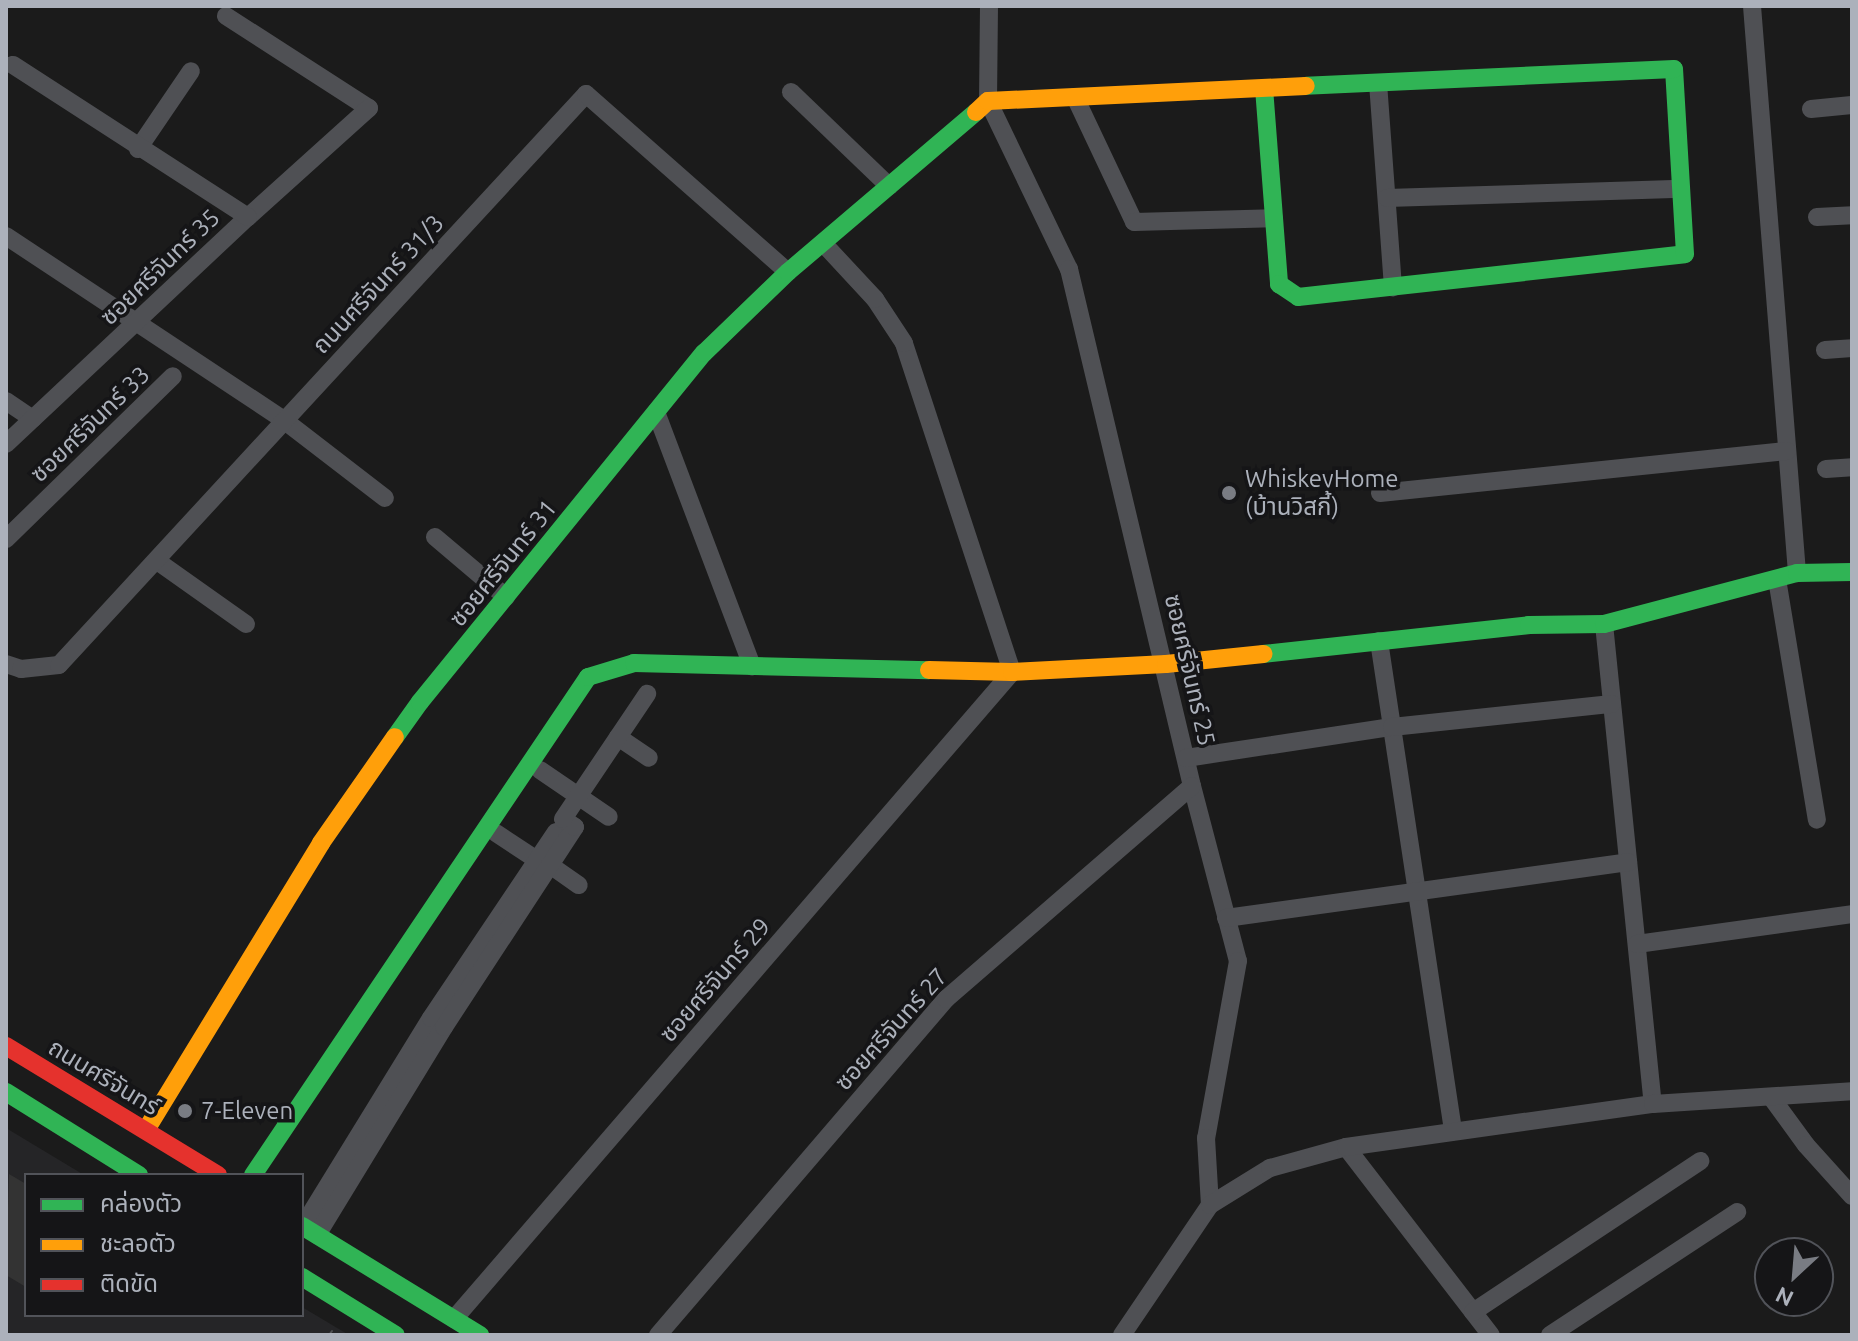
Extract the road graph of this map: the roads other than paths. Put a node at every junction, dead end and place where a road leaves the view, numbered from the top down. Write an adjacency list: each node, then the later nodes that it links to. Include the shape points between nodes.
1 (989, 6): 10 (street, ซอยศรีจันทร์ 25)
2 (1752, 6): 34 (street)
3 (226, 16): 18 (street, via 369,108)
4 (13, 65): 13 (street, ซอยศรีจันทร์ 35)
5 (191, 71): 13 (street)
6 (1378, 83): 7 (street); 15 (street, via 1674,69); 16 (street)
7 (1264, 88): 9 (street); 20 (street)
8 (791, 92): 14 (street)
9 (1075, 97): 10 (street); 20 (street, via 1134,222)
10 (988, 101): 14 (street, ซอยศรีจันทร์ 31); 50 (street, ซอยศรีจันทร์ 25, via 1069,269)
11 (1852, 105): 12 (street)
12 (1811, 109)
13 (138, 149): 18 (street, ซอยศรีจันทร์ 35)
14 (889, 186): 22 (street, ซอยศรีจันทร์ 31)
15 (1681, 189): 16 (street); 24 (street, via 1685,254)
16 (1387, 198): 24 (street)
17 (1852, 215): 19 (street)
18 (248, 217): 25 (street, ซอยศรีจันทร์ 35)
19 (1817, 217)
20 (1274, 218): 24 (street, via 1279,284 1298,297)
21 (6, 236): 25 (street)
22 (823, 243): 23 (street, ซอยศรีจันทร์ 31); 52 (street, via 875,299 904,343)
23 (788, 272): 30 (street, ซอยศรีจันทร์ 31, via 704,353); 32 (street, ถนนศรีจันทร์ 31/3, via 586,94)
24 (1393, 287)
25 (137, 323): 31 (street, ซอยศรีจันทร์ 35); 32 (street)
26 (1852, 348): 27 (street)
27 (1825, 350)
28 (173, 376): 40 (street, ซอยศรีจันทร์ 33)
29 (6, 401): 31 (street)
30 (656, 412): 45 (street, ซอยศรีจันทร์ 31); 51 (street)
31 (33, 419): 33 (street, ซอยศรีจันทร์ 35)
32 (285, 421): 38 (street); 41 (street, ถนนศรีจันทร์ 31/3)
33 (6, 444)
34 (1787, 451): 37 (street); 43 (street)
35 (1852, 467): 36 (street)
36 (1826, 469)
37 (1380, 493)
38 (385, 498)
39 (435, 537): 45 (street)
40 (6, 539)
41 (157, 561): 46 (street); 49 (street, ถนนศรีจันทร์ 31/3, via 59,665 21,669)
42 (1852, 572): 43 (street)
43 (1797, 573): 44 (street)
44 (1777, 579): 47 (street); 63 (street)
45 (506, 597): 78 (street, ซอยศรีจันทร์ 31, via 420,702 321,843)
46 (246, 624)
47 (1604, 624): 48 (street, via 1529,625); 54 (street)
48 (1379, 641): 50 (street); 55 (street)
49 (6, 664)
50 (1166, 664): 52 (street); 58 (street, ซอยศรีจันทร์ 25)
51 (752, 666): 52 (street); 84 (street, via 634,663 588,677)
52 (1012, 672): 91 (street, ซอยศรีจันทร์ 29)
53 (647, 694): 56 (street)
54 (1612, 704): 55 (street); 66 (street)
55 (1392, 727): 58 (street); 69 (street)
56 (618, 737): 57 (street); 61 (street)
57 (649, 758)
58 (1186, 758): 60 (street, ซอยศรีจันทร์ 25)
59 (540, 770): 61 (street)
60 (1192, 786): 71 (street, ซอยศรีจันทร์ 25); 94 (street, ซอยศรีจันทร์ 27, via 946,999)
61 (578, 796): 62 (street); 67 (street, via 563,819 575,827)
62 (609, 817)
63 (1817, 820)
64 (556, 832): 67 (street)
65 (496, 833): 67 (street)
66 (1628, 862): 69 (street); 72 (street)
67 (543, 863): 68 (street); 88 (street, via 431,1018)
68 (579, 885)
69 (1416, 889): 71 (street); 79 (street)
70 (1852, 914): 72 (street)
71 (1226, 918): 86 (street, ซอยศรีจันทร์ 25, via 1238,961 1206,1138)
72 (1637, 944): 77 (street)
73 (6, 1046): 78 (street, ถนนศรีจันทร์)
74 (1852, 1091): 76 (street)
75 (6, 1092): 82 (street)
76 (1771, 1097): 77 (street); 85 (street)
77 (1653, 1104): 79 (street)
78 (146, 1130): 83 (street, ถนนศรีจันทร์)
79 (1453, 1131): 80 (street)
80 (1346, 1147): 86 (street, via 1270,1168); 90 (street)
81 (1700, 1161): 90 (street)
82 (136, 1173)
83 (215, 1173)
84 (254, 1173)
85 (1852, 1196)
86 (1210, 1205): 95 (street)
87 (1737, 1212): 97 (street)
88 (307, 1229): 91 (street)
89 (304, 1278): 92 (street)
90 (1473, 1312): 96 (street)
91 (454, 1319): 93 (street)
92 (396, 1335)
93 (480, 1335)
94 (658, 1335)
95 (1122, 1335)
96 (1491, 1335)
97 (1550, 1335)

